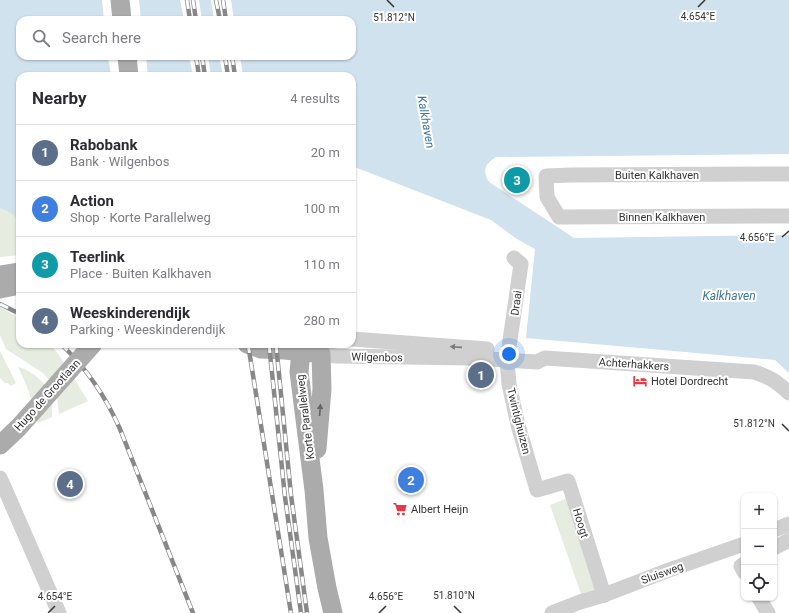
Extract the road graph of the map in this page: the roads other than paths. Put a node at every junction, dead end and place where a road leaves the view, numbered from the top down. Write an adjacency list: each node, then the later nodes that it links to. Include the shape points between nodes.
1 (120, 0): 2 (main road)
2 (122, 16)
3 (127, 60): 4 (main road)
4 (129, 72)
5 (789, 174): 6 (street, Buiten Kalkhaven, via 546,176)
6 (547, 197): 7 (street, Binnen Kalkhaven, via 560,217)
7 (789, 216)
8 (514, 258): 17 (street, Draai, via 521,264)
9 (16, 273): 10 (main road)
10 (0, 275)
11 (16, 286): 12 (main road)
12 (0, 289)
13 (356, 339): 17 (street, Wilgenbos, one-way to 13)
14 (89, 348): 19 (main road, Hugo de Grootlaan, bridge)
15 (258, 348): 16 (main road, Wilgenbos)
16 (311, 348): 17 (street, Wilgenbos, via 336,356); 31 (main road, Korte Parallelweg, via 322,389 314,490 318,538)
17 (508, 356): 18 (street, Achterhakkers, via 536,354 545,358 754,372 775,380); 21 (street, Twintighuizen, via 509,384)
18 (789, 393)
19 (0, 445)
20 (0, 478): 30 (street)
21 (537, 490): 27 (street, Hoogt, via 568,481)
22 (789, 524): 23 (street)
23 (776, 529)
24 (789, 540): 26 (street)
25 (741, 545): 27 (street, Sluisweg, via 668,565)
26 (777, 546)
27 (604, 595): 29 (street, Sluisweg)
28 (761, 601): 34 (street)
29 (570, 607): 32 (street, Sluisweg); 33 (street)
30 (59, 613)
31 (333, 613)
32 (552, 613)
33 (590, 613)
34 (768, 613)

